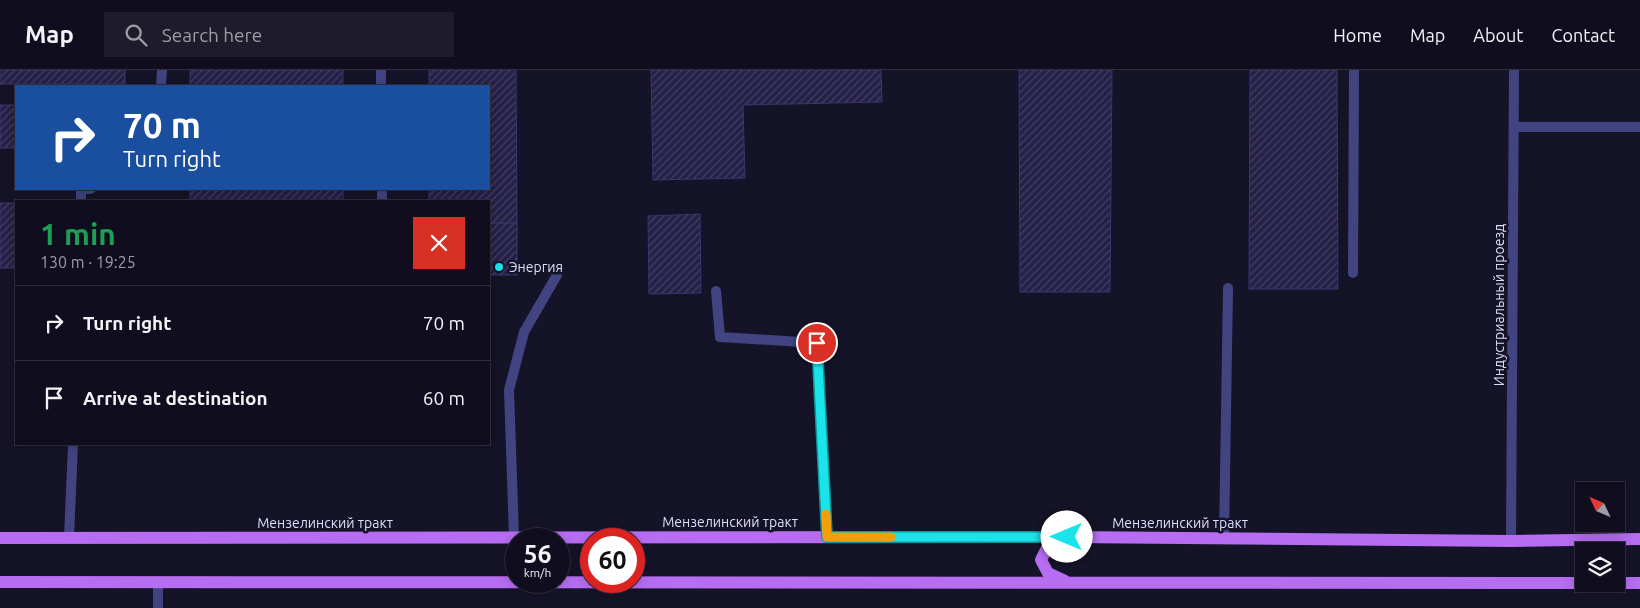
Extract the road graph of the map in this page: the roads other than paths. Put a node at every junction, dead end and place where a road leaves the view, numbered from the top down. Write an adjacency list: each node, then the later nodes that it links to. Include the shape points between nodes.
1 (162, 70): 5 (street)
2 (381, 70): 6 (street)
3 (1354, 70): 9 (street)
4 (1514, 70): 7 (street, Индустриальный проезд)
5 (160, 85)
6 (381, 85)
7 (1514, 127): 8 (street); 22 (street, Индустриальный проезд)
8 (1640, 127)
9 (1353, 273)
10 (557, 275): 14 (street, via 524,332 509,390)
11 (1228, 288): 21 (street)
12 (716, 291): 15 (street, via 720,337 817,343)
13 (73, 445): 18 (street)
14 (514, 528)
15 (827, 537): 16 (main road, Мензелинский тракт); 20 (main road, Мензелинский тракт)
16 (1067, 537): 21 (main road, Мензелинский тракт); 26 (main road, via 1047,548 1041,560 1048,573)
17 (0, 538): 18 (main road, Мензелинский тракт)
18 (69, 538): 19 (main road, Мензелинский тракт)
19 (505, 538)
20 (570, 538)
21 (1224, 538): 22 (main road, Мензелинский тракт)
22 (1511, 540): 23 (main road, Мензелинский тракт)
23 (1640, 540)
24 (0, 582): 25 (main road)
25 (158, 582): 26 (main road); 30 (street)
26 (1070, 583): 27 (main road)
27 (1575, 583)
28 (1625, 583): 29 (main road)
29 (1640, 583)
30 (158, 608)

